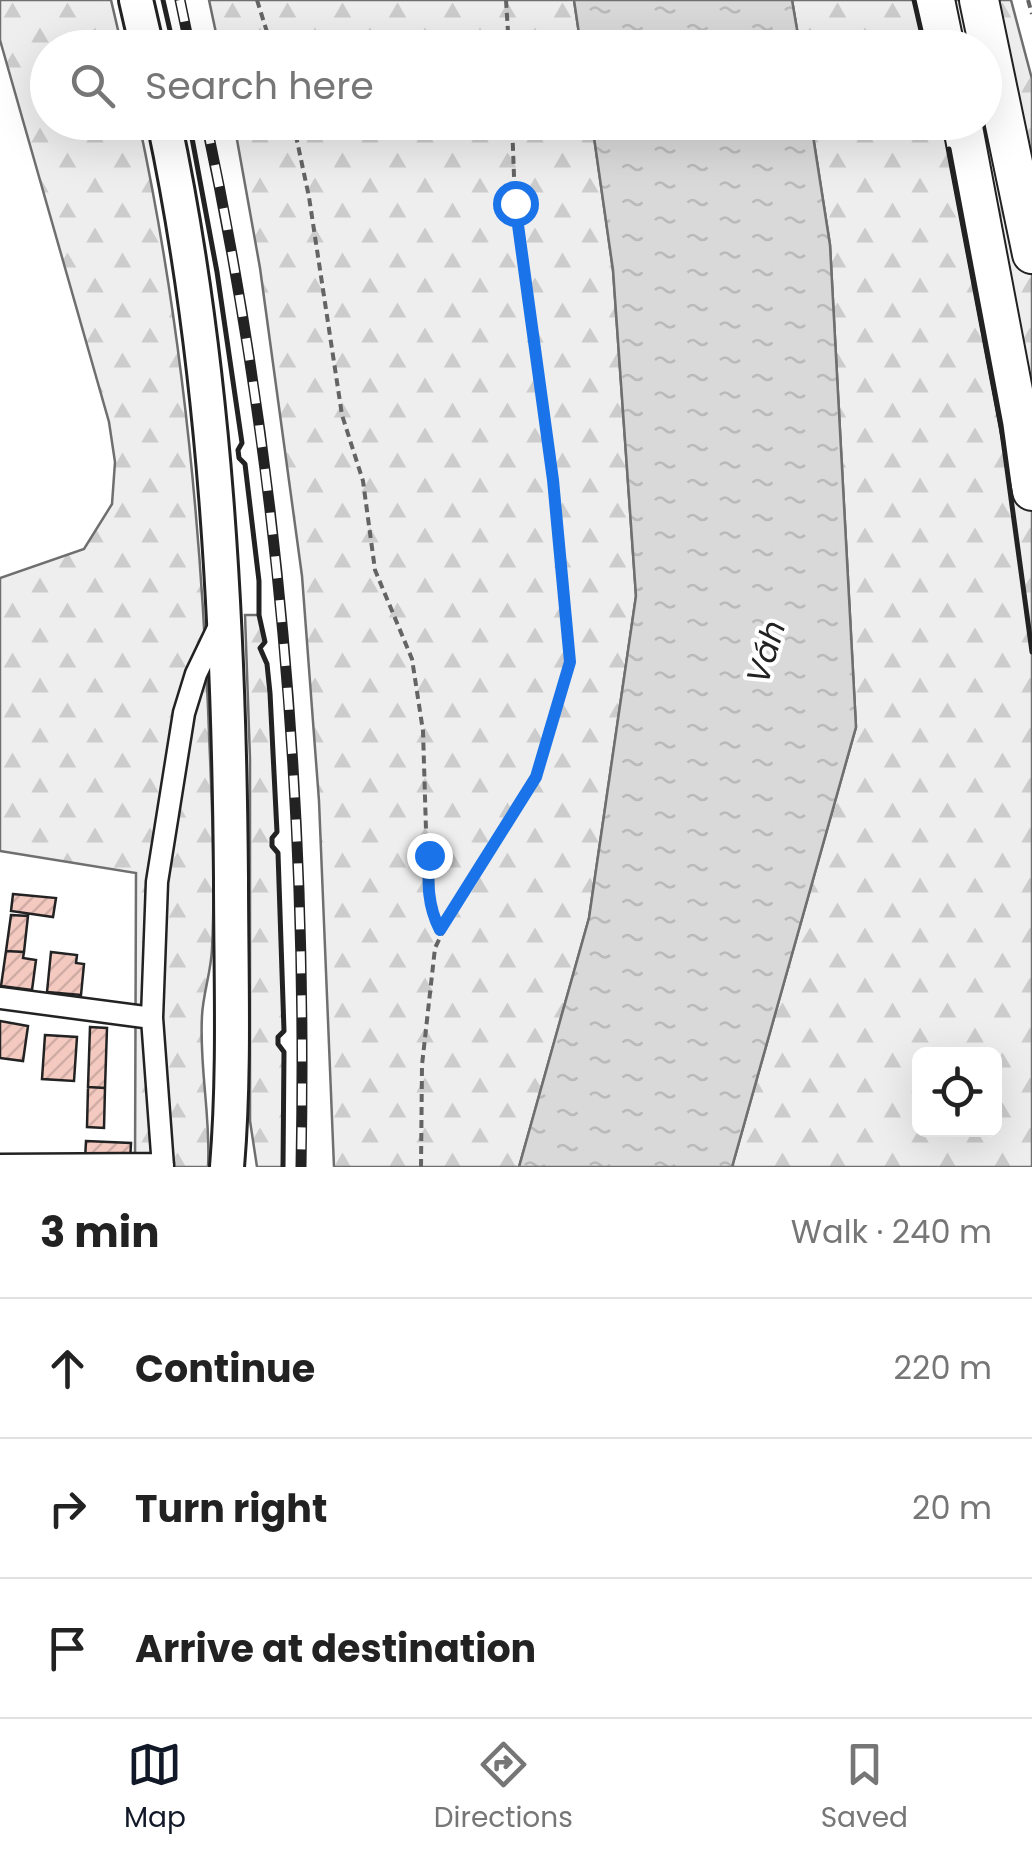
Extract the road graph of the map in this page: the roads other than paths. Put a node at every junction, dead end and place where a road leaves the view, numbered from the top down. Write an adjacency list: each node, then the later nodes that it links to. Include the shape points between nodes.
1 (136, 0): 4 (main road)
2 (935, 0): 5 (highway)
3 (979, 0): 6 (highway)
4 (143, 30)
5 (941, 30)
6 (985, 30)
7 (1002, 110): 10 (highway)
8 (168, 140): 12 (main road, via 194,302)
9 (965, 140): 11 (highway)
10 (1032, 254)
11 (1032, 491)
12 (222, 620): 14 (street, via 196,674 174,763 157,882); 17 (main road, via 232,1020)
13 (0, 998): 14 (street)
14 (152, 1018): 16 (street)
15 (0, 1164): 16 (street)
16 (163, 1166)
17 (227, 1167)

